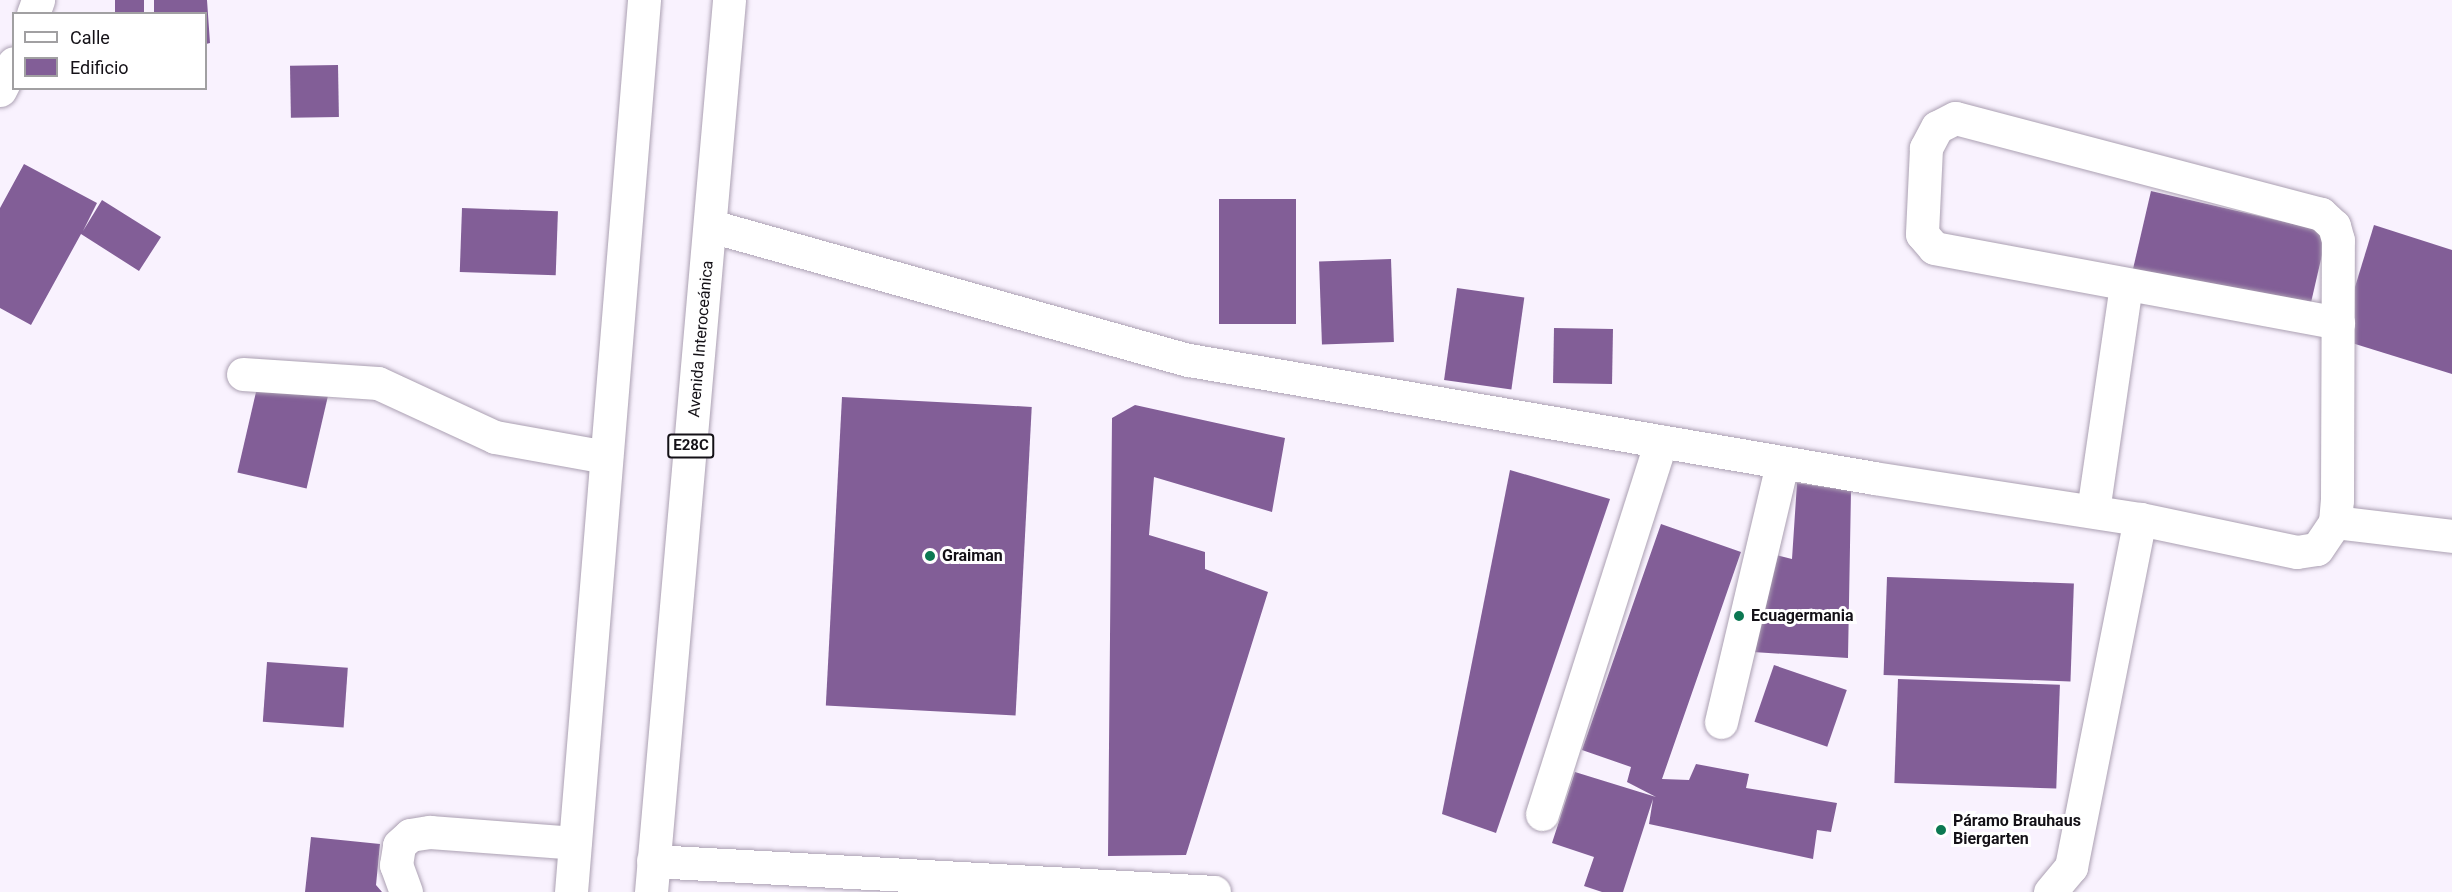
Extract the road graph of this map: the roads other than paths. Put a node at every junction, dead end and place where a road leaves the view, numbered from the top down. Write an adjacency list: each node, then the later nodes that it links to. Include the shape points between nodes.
1 (644, 0): 10 (main road)
2 (729, 0): 5 (main road, Avenida Interoceánica / E28C)
3 (12, 67): 4 (main road)
4 (0, 90)
5 (711, 226): 9 (main road, via 1189,360); 19 (main road, Avenida Interoceánica / E28C)
6 (2126, 285): 7 (main road); 7 (main road, via 1934,248 1922,234 1926,148 1937,127 1955,118 1997,127 2321,214 2334,226 2338,240); 12 (main road)
7 (2337, 323): 14 (main road)
8 (243, 374): 10 (main road, via 378,383 495,437)
9 (1661, 442): 11 (main road); 17 (main road)
10 (606, 457): 18 (main road)
11 (1782, 463): 12 (main road); 16 (main road)
12 (2093, 512): 13 (main road)
13 (2140, 519): 14 (main road, via 2297,552 2317,549 2327,540); 25 (main road, via 2071,867)
14 (2335, 522): 15 (main road)
15 (2452, 536)
16 (1721, 722)
17 (1542, 814)
18 (575, 843): 22 (main road, via 430,832 410,836 399,845 396,865); 23 (main road)
19 (652, 877): 20 (main road)
20 (940, 885): 21 (main road)
21 (1109, 889): 24 (main road)
22 (406, 892)
23 (571, 892)
24 (1214, 892)
25 (2050, 892)

